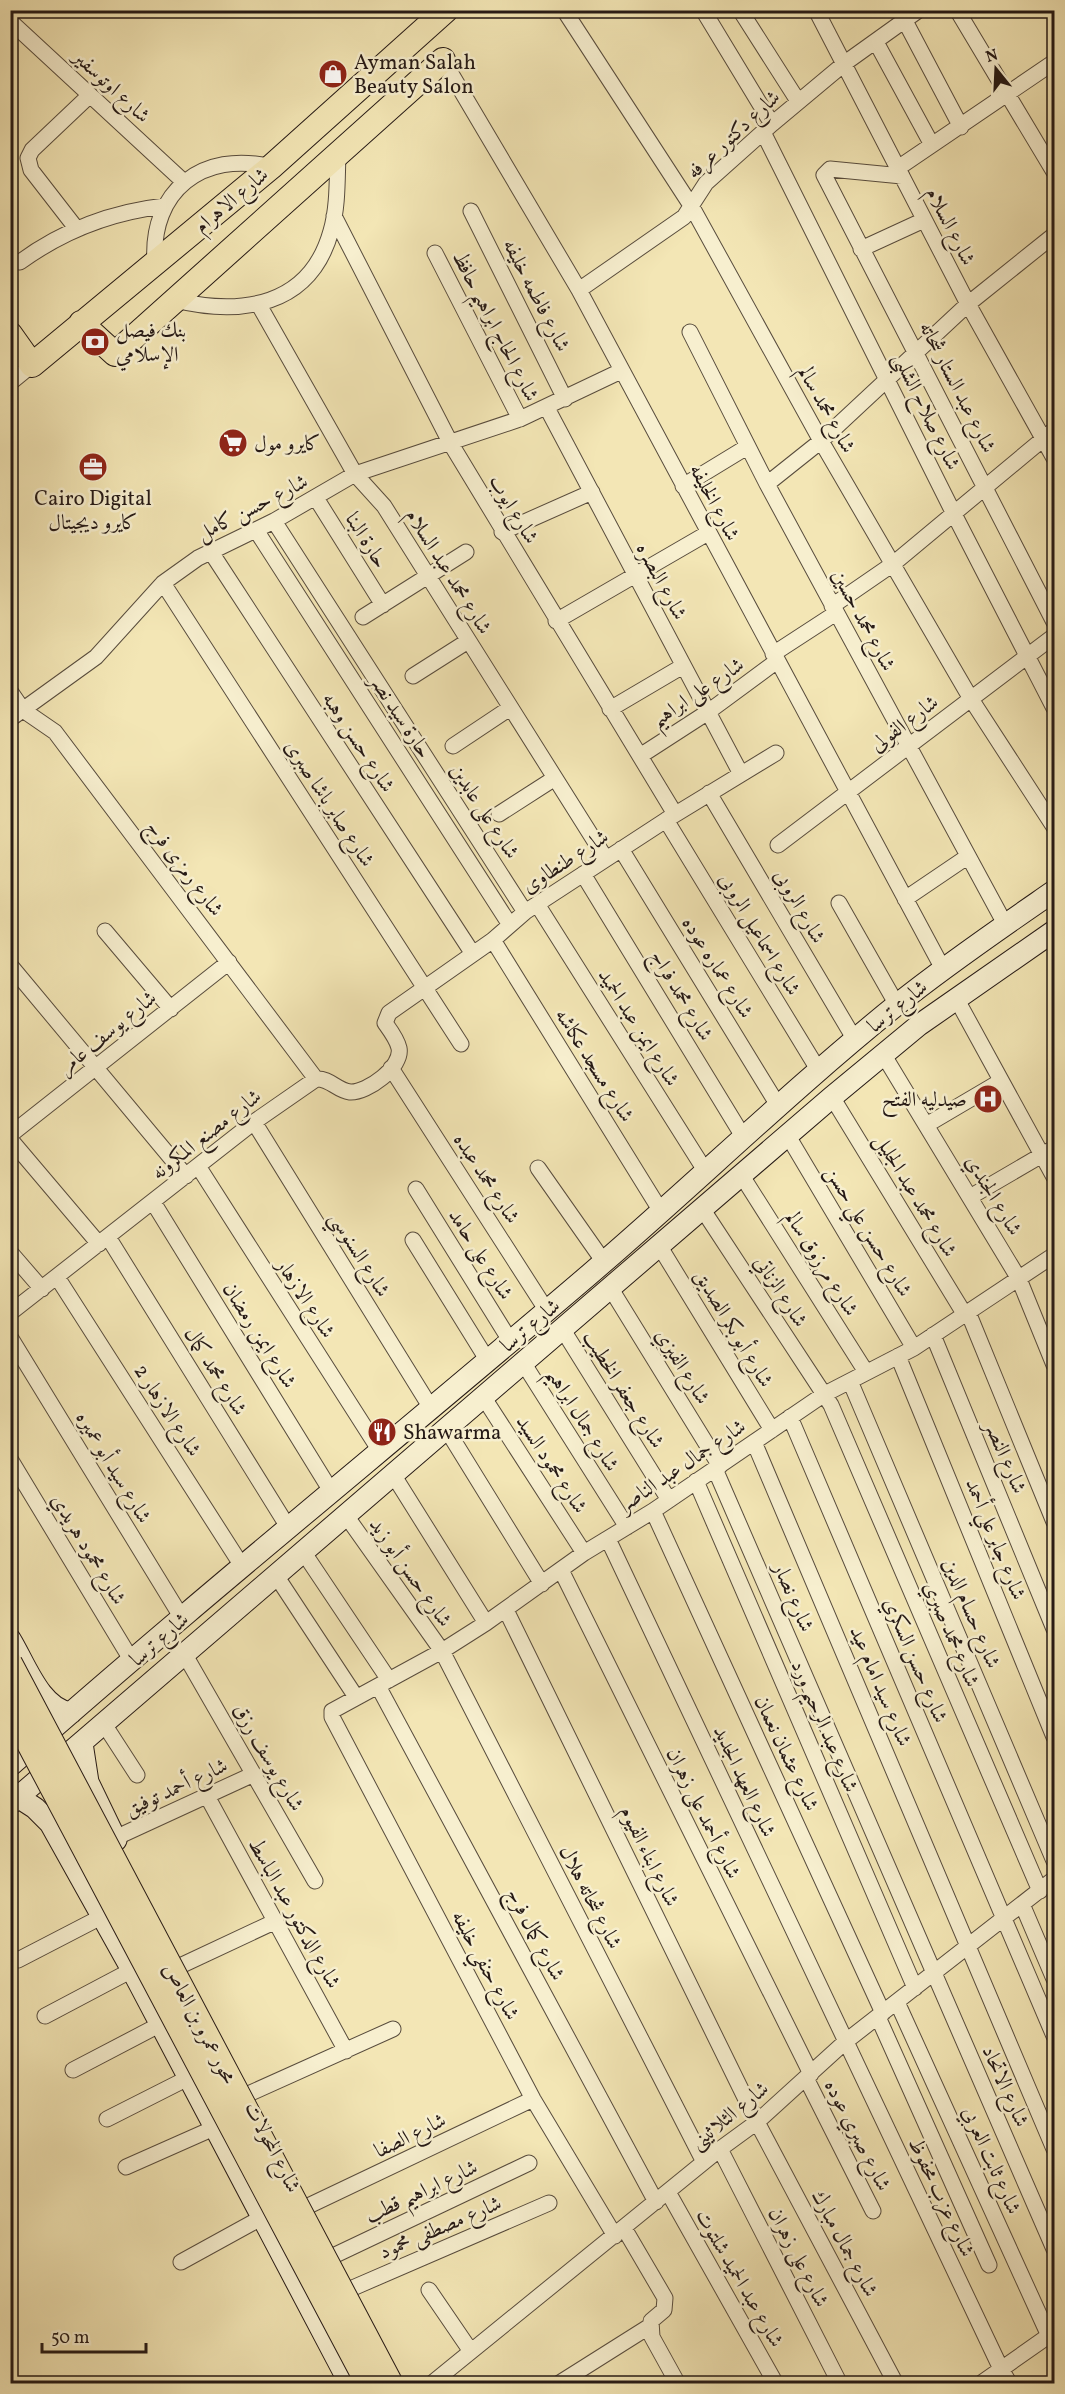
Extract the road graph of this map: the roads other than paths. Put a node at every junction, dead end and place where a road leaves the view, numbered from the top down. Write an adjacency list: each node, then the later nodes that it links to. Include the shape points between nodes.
1 (446, 10): 21 (main road, شارع الاهرام)
2 (564, 10): 26 (street, شارع محمد سالم)
3 (703, 10): 18 (street, شارع صلاح الشلبى)
4 (740, 10): 16 (street)
5 (816, 10): 13 (street, شارع السلام)
6 (919, 10): 9 (street, شارع دكتور عرفه)
7 (957, 10): 15 (street)
8 (10, 21): 14 (street, شارع اوتوسفير)
9 (904, 21): 10 (street, شارع دكتور عرفه); 17 (street)
10 (876, 42): 13 (street, شارع دكتور عرفه); 19 (street)
11 (443, 60): 20 (main road, شارع الاهرام); 36 (street, شارع الخليفه)
12 (1054, 62): 15 (street)
13 (844, 63): 16 (street, شارع دكتور عرفه); 22 (street, شارع السلام)
14 (90, 95): 24 (street, شارع اوتوسفير); 30 (street, via 28,158 31,170)
15 (1010, 95): 17 (street); 23 (street)
16 (798, 101): 18 (street, شارع دكتور عرفه)
17 (961, 127): 19 (street)
18 (768, 128): 26 (street, شارع دكتور عرفه, via 706,183); 46 (street, شارع صلاح الشلبى)
19 (932, 146): 22 (street)
20 (339, 154): 28 (street); 37 (main road, شارع الاهرام)
21 (271, 167): 24 (street, via 234,162 208,168); 35 (main road, شارع الاهرام)
22 (900, 172): 29 (street, شارع السلام); 32 (street, شارع عبد الستار شحاته, via 826,171 825,179)
23 (1054, 172)
24 (184, 183): 25 (street)
25 (165, 206): 30 (street, via 111,215); 35 (street, via 155,233)
26 (692, 207): 36 (street, شارع دكتور عرفه, via 684,217); 52 (street, شارع محمد سالم)
27 (471, 211): 48 (street, شارع فاطمه خليفه)
28 (334, 216): 39 (street, via 328,241 308,275 277,298); 53 (street, شارع ايوب)
29 (924, 220): 32 (street); 38 (street, شارع السلام)
30 (76, 228): 34 (street)
31 (1054, 238): 38 (street)
32 (861, 249): 43 (street, شارع عبد الستار شحاته)
33 (435, 253): 50 (street, شارع الحاج ابراهيم حافظ)
34 (20, 262)
35 (155, 262): 40 (main road, شارع الاهرام)
36 (579, 290): 45 (street, شارع الخليفه)
37 (175, 300): 39 (street, via 222,308); 40 (main road, شارع الاهرام, via 115,354)
38 (968, 304): 43 (street); 51 (street, شارع السلام)
39 (259, 305): 56 (street, شارع محمد عبد السلام)
40 (81, 323): 44 (main road, شارع الاهرام)
41 (690, 332): 54 (street, شارع محمد حسين)
42 (10, 334): 44 (main road)
43 (916, 351): 46 (street); 59 (street, شارع عبد الستار شحاته)
44 (32, 364): 47 (street, شارع الاهرام)
45 (621, 371): 48 (street, شارع حسن كامل); 58 (street, شارع الخليفه)
46 (888, 378): 52 (street); 62 (street, شارع صلاح الشلبى)
47 (10, 383)
48 (565, 399): 49 (street, شارع حسن كامل)
49 (547, 408): 50 (street, شارع حسن كامل); 60 (street, شارع البصره)
50 (520, 419): 53 (street, شارع حسن كامل)
51 (1049, 435): 55 (street, شارع السلام); 59 (street, شارع على ابراهيم)
52 (821, 441): 57 (street); 69 (street, شارع محمد سالم)
53 (451, 444): 56 (street, شارع حسن كامل); 65 (street, شارع ايوب)
54 (747, 447): 57 (street, شارع محمد حسين); 58 (street)
55 (1054, 458)
56 (356, 474): 61 (street, شارع حسن كامل); 71 (street, شارع محمد عبد السلام, via 384,506)
57 (767, 484): 74 (street, شارع محمد حسين)
58 (682, 486): 66 (street, شارع الخليفه)
59 (986, 489): 62 (street, شارع على ابراهيم); 77 (street, شارع عبد الستار شحاته)
60 (592, 492): 65 (street); 70 (street, شارع البصره)
61 (316, 498): 63 (street, شارع حسن كامل); 73 (street, حارة البنا)
62 (954, 514): 69 (street, شارع على ابراهيم); 80 (street, شارع صلاح الشلبى)
63 (274, 521): 64 (street, شارع حسن كامل); 110 (street, شارع على عابدين)
64 (256, 530): 67 (street, شارع حسن كامل); 113 (street, حارة سيد نصر)
65 (502, 532): 76 (street, شارع ايوب)
66 (708, 533): 70 (street); 81 (street, شارع الخليفه)
67 (211, 552): 72 (street, شارع حسن كامل); 117 (street, شارع حسن وهبه)
68 (466, 552): 71 (street)
69 (893, 564): 74 (street, شارع على ابراهيم); 85 (street, شارع محمد سالم)
70 (636, 575): 76 (street); 82 (street, شارع البصره)
71 (428, 576): 73 (street); 79 (street, شارع محمد عبد السلام)
72 (163, 583): 90 (street, شارع حسن كامل, via 96,657); 123 (street, شارع صابر باشا صبرى)
73 (383, 605): 75 (street)
74 (834, 610): 81 (street, شارع على ابراهيم); 92 (street, شارع محمد حسين)
75 (363, 617)
76 (556, 621): 88 (street, شارع ايوب)
77 (1054, 622)
78 (1054, 636): 80 (street, شارع الفولى)
79 (468, 641): 83 (street); 86 (street, شارع محمد عبد السلام)
80 (1028, 656): 85 (street, شارع الفولى); 87 (street, شارع صلاح الشلبى)
81 (775, 658): 89 (street, شارع على ابراهيم); 97 (street, شارع الخليفه)
82 (683, 666): 88 (street); 89 (street, شارع البصره)
83 (413, 676)
84 (10, 692): 90 (street, شارع رمزى فرج)
85 (971, 699): 92 (street, شارع الفولى); 101 (street, شارع محمد سالم)
86 (510, 708): 91 (street); 96 (street, شارع محمد عبد السلام)
87 (1054, 708)
88 (610, 709): 94 (street, شارع ايوب)
89 (708, 712): 94 (street, شارع على ابراهيم); 95 (street, شارع البصره)
90 (16, 714): 119 (street, شارع رمزى فرج, via 55,732)
91 (453, 746)
92 (908, 747): 97 (street, شارع الفولى); 104 (street, شارع محمد حسين)
93 (776, 753): 95 (street, شارع طنطاوى)
94 (640, 756): 100 (street, شارع ايوب)
95 (741, 774): 98 (street, شارع طنطاوى)
96 (555, 778): 99 (street); 105 (street, شارع محمد عبد السلام)
97 (847, 792): 102 (street, شارع الفولى); 108 (street, شارع الخليفه)
98 (709, 793): 100 (street, شارع طنطاوى); 127 (street, شارع الروبى)
99 (499, 814)
100 (671, 817): 103 (street, شارع طنطاوى); 132 (street, شارع اسماعيل الروبى)
101 (1054, 827)
102 (778, 845)
103 (621, 849): 105 (street, شارع طنطاوى); 136 (street, شارع عماره عوده)
104 (967, 857): 108 (street); 112 (street, شارع محمد حسين)
105 (606, 859): 106 (street, شارع طنطاوى)
106 (583, 874): 110 (street, شارع طنطاوى); 141 (street, شارع محمد فراج)
107 (1054, 891): 111 (main road); 112 (main road, شارع ترسا)
108 (905, 900): 121 (street, شارع الخليفه)
109 (839, 903): 125 (street)
110 (531, 908): 113 (street, شارع طنطاوى); 145 (street, شارع ايمن عبد الحميد)
111 (1054, 909)
112 (1005, 924): 118 (main road, شارع ترسا)
113 (510, 925): 116 (street, شارع طنطاوى)
114 (105, 931): 126 (street)
115 (1054, 931): 122 (main road, شارع ترسا)
116 (493, 940): 117 (street, شارع طنطاوى); 152 (street, شارع مسجد عكاشه)
117 (472, 954): 123 (street, شارع طنطاوى)
118 (963, 954): 121 (main road, شارع ترسا); 122 (main road, via 982,954 988,962)
119 (229, 962): 126 (street, شارع يوسف عامر); 133 (street, شارع رمزى فرج)
120 (10, 965): 131 (street, شارع الازهار)
121 (943, 969): 125 (main road, شارع ترسا)
122 (987, 976): 124 (main road, شارع ترسا)
123 (424, 988): 128 (street, شارع صابر باشا صبرى); 130 (street, شارع طنطاوى, via 386,1017 385,1023 399,1049)
124 (956, 998): 129 (main road, شارع ترسا); 134 (street)
125 (897, 1005): 127 (main road, شارع ترسا)
126 (171, 1009): 131 (street, شارع يوسف عامر)
127 (855, 1040): 132 (main road, شارع ترسا)
128 (461, 1044)
129 (883, 1054): 135 (main road, شارع ترسا); 138 (street, شارع الجندي)
130 (391, 1068): 133 (street, via 357,1091 341,1090 323,1078); 163 (street, شارع محمد عبده)
131 (97, 1069): 140 (street, شارع يوسف عامر); 144 (street, شارع الازهار)
132 (819, 1071): 136 (main road, شارع ترسا)
133 (316, 1079): 137 (street, شارع مصنع المكرونه)
134 (1001, 1081): 138 (street); 142 (street)
135 (832, 1097): 139 (main road, شارع ترسا); 165 (street, شارع محمد عبد الجليل)
136 (779, 1107): 141 (main road, شارع ترسا)
137 (254, 1122): 144 (street, شارع مصنع المكرونه); 179 (street, شارع السنوسي)
138 (928, 1124): 149 (street, شارع الجندي)
139 (788, 1136): 146 (main road, شارع ترسا); 170 (street, شارع حسن علي حسن)
140 (10, 1137): 154 (street, شارع محمد كمال)
141 (744, 1138): 145 (main road, شارع ترسا)
142 (1049, 1152): 147 (street); 149 (street)
143 (537, 1168): 158 (street)
144 (192, 1171): 150 (street, شارع مصنع المكرونه); 184 (street, شارع الازهار)
145 (706, 1172): 152 (main road, شارع ترسا)
146 (742, 1176): 151 (main road, شارع ترسا); 175 (street, شارع مرزوق سالم)
147 (1054, 1177)
148 (416, 1189): 169 (street, شارع على حامد)
149 (970, 1197): 160 (street, شارع الجندي)
150 (153, 1202): 154 (street, شارع مصنع المكرونه); 189 (street, شارع ايمن رمضان)
151 (703, 1210): 155 (main road, شارع ترسا); 177 (street, شارع الزناتي)
152 (662, 1213): 158 (main road, شارع ترسا)
153 (413, 1240): 172 (street)
154 (104, 1241): 159 (street, شارع مصنع المكرونه); 194 (street, شارع محمد كمال)
155 (660, 1247): 162 (main road, شارع ترسا); 182 (street, شارع أبو بكر الصديق)
156 (10, 1252): 161 (street)
157 (1054, 1255): 160 (street, شارع جمال عبد الناصر)
158 (604, 1262): 163 (main road, شارع ترسا)
159 (57, 1277): 161 (street, شارع مصنع المكرونه); 199 (street, شارع الازهار 2)
160 (1019, 1279): 165 (street, شارع جمال عبد الناصر); 174 (street, شارع الجندي)
161 (42, 1289): 164 (street, شارع مصنع المكرونه)
162 (611, 1289): 166 (main road, شارع ترسا); 186 (street, شارع الفيزي)
163 (547, 1311): 169 (main road, شارع ترسا)
164 (10, 1313)
165 (966, 1314): 167 (street, شارع جمال عبد الناصر); 193 (street, شارع محمد عبد الجليل)
166 (563, 1330): 173 (main road, شارع ترسا); 190 (street, شارع جعفر الخطيب)
167 (933, 1335): 170 (street, شارع جمال عبد الناصر); 206 (street, شارع النصر)
168 (10, 1337): 204 (street, شارع سيد أبو عميره)
169 (511, 1342): 172 (main road, شارع ترسا)
170 (914, 1347): 171 (street, شارع جمال عبد الناصر)
171 (898, 1356): 175 (street, شارع جمال عبد الناصر); 220 (street, شارع جابر علي أحمد)
172 (488, 1361): 179 (main road, شارع ترسا)
173 (524, 1364): 178 (main road, شارع ترسا); 195 (street, شارع جمال ابراهيم)
174 (1054, 1365)
175 (866, 1372): 176 (street, شارع جمال عبد الناصر)
176 (850, 1381): 177 (street, شارع جمال عبد الناصر); 230 (street, شارع حسام الدين)
177 (823, 1395): 180 (street, شارع جمال عبد الناصر); 233 (street, شارع محمد صبري, via 831,1405)
178 (484, 1398): 181 (main road, شارع ترسا); 198 (street, شارع محمود السيد)
179 (431, 1408): 184 (main road, شارع ترسا)
180 (790, 1417): 182 (street, شارع جمال عبد الناصر); 236 (street, شارع حسن السكري)
181 (447, 1430): 187 (main road, شارع ترسا); 202 (street)
182 (772, 1430): 183 (street, شارع جمال عبد الناصر)
183 (754, 1442): 186 (street, شارع جمال عبد الناصر); 238 (street, شارع سيد امام عيد)
184 (380, 1451): 189 (main road, شارع ترسا)
185 (10, 1459): 210 (street, شارع محمود هريدي)
186 (717, 1467): 188 (street, شارع جمال عبد الناصر); 242 (street, شارع نصار)
187 (394, 1476): 192 (main road, شارع ترسا); 205 (street)
188 (696, 1481): 190 (street, شارع جمال عبد الناصر); 244 (street, شارع عبد الرحيم ورد)
189 (331, 1491): 194 (main road, شارع ترسا)
190 (669, 1500): 191 (street, شارع جمال عبد الناصر)
191 (653, 1511): 195 (street, شارع جمال عبد الناصر); 246 (street, شارع عثمان نعمان)
192 (346, 1517): 197 (main road, شارع ترسا); 208 (street, شارع حسن أبو زيد)
193 (1054, 1522)
194 (288, 1527): 199 (main road, شارع ترسا)
195 (627, 1527): 196 (street, شارع جمال عبد الناصر)
196 (608, 1539): 198 (street, شارع جمال عبد الناصر); 251 (street, شارع العهد الجديد)
197 (304, 1553): 201 (main road, شارع ترسا); 212 (street, شارع كمال فرج)
198 (584, 1553): 200 (street, شارع جمال عبد الناصر)
199 (242, 1566): 204 (main road, شارع ترسا)
200 (561, 1570): 202 (street, شارع جمال عبد الناصر); 254 (street, شارع أحمد على زهران)
201 (277, 1577): 209 (main road, شارع ترسا); 214 (street)
202 (542, 1584): 203 (street, شارع جمال عبد الناصر)
203 (506, 1610): 205 (street, شارع جمال عبد الناصر); 259 (street, شارع ابناء الفيوم)
204 (182, 1618): 210 (main road, شارع ترسا)
205 (486, 1623): 208 (street, شارع جمال عبد الناصر)
206 (1054, 1629)
207 (10, 1639): 213 (main road)
208 (442, 1652): 212 (street, شارع جمال عبد الناصر); 263 (street, شارع شحاته هلال)
209 (185, 1655): 218 (main road, شارع ترسا); 223 (street, شارع يوسف رزق)
210 (132, 1662): 217 (main road, شارع ترسا)
211 (10, 1663): 284 (main road, محور عمرو بن العاص, bridge)
212 (384, 1683): 214 (street, شارع جمال عبد الناصر); 266 (street, شارع كمال فرج)
213 (43, 1694): 217 (main road, via 54,1707); 219 (main road, via 30,1716)
214 (356, 1697): 216 (street, شارع جمال عبد الناصر)
215 (10, 1708): 283 (main road, محور عمرو بن العاص, bridge)
216 (333, 1710): 257 (street, شارع حنفي خليفه, via 332,1717)
217 (71, 1713): 222 (main road, شارع ترسا)
218 (104, 1724): 221 (main road, شارع ترسا); 224 (street)
219 (10, 1725)
220 (1054, 1737)
221 (82, 1743): 225 (main road, شارع المحولات, via 85,1769); 227 (main road, شارع ترسا)
222 (10, 1766)
223 (254, 1774): 226 (street, شارع أحمد توفيق); 232 (street, شارع يوسف رزق)
224 (137, 1775)
225 (94, 1794): 228 (main road, via 80,1791 62,1799 53,1810); 229 (main road, شارع المحولات)
226 (207, 1796): 229 (street, شارع أحمد توفيق); 237 (street, شارع الدكتور عبد الباسط)
227 (14, 1800): 228 (main road, شارع المحولات, via 35,1808)
228 (50, 1823): 235 (main road, شارع المحولات)
229 (115, 1838): 240 (main road, شارع المحولات)
230 (1054, 1861)
231 (1054, 1879): 233 (street, شارع الثلاثينى)
232 (315, 1881)
233 (1040, 1891): 234 (street, شارع الثلاثينى)
234 (1022, 1904): 236 (street, شارع الثلاثينى); 243 (street)
235 (103, 1916): 239 (street); 241 (main road, شارع المحولات)
236 (1004, 1919): 238 (street, شارع الثلاثينى); 250 (street, شارع حسن السكري)
237 (276, 1922): 240 (street); 252 (street, شارع الدكتور عبد الباسط)
238 (968, 1946): 242 (street, شارع الثلاثينى); 262 (street, شارع سيد امام عيد)
239 (18, 1960)
240 (180, 1966): 256 (main road, شارع المحولات)
241 (132, 1970): 247 (street); 248 (main road, شارع المحولات)
242 (934, 1973): 244 (street, شارع الثلاثينى); 272 (street, شارع الاتحاد)
243 (1054, 1979)
244 (915, 1988): 245 (street, شارع الثلاثينى)
245 (897, 2001): 246 (street, شارع الثلاثينى); 279 (street, شارع ثابت العربي)
246 (880, 2015): 251 (street, شارع الثلاثينى); 275 (street, شارع عثمان نعمان)
247 (45, 2016)
248 (161, 2024): 253 (street); 255 (main road, شارع المحولات)
249 (393, 2030): 252 (street)
250 (1054, 2036)
251 (845, 2042): 254 (street, شارع الثلاثينى); 281 (street, شارع عزب محفوظ)
252 (346, 2051): 256 (street)
253 (73, 2070)
254 (808, 2076): 259 (street, شارع الثلاثينى); 269 (street, شارع صبري عوده)
255 (188, 2078): 258 (street); 260 (main road, شارع المحولات)
256 (246, 2095): 268 (main road, شارع المحولات)
257 (533, 2099): 268 (street, شارع الصفا); 271 (street, شارع حنفي خليفه)
258 (107, 2119)
259 (757, 2122): 261 (street, شارع الثلاثينى); 291 (street, شارع جمال مبارك)
260 (214, 2127): 265 (street); 270 (main road, شارع المحولات)
261 (720, 2149): 263 (street, شارع الثلاثينى); 290 (street, شارع على زهران)
262 (1054, 2149)
263 (704, 2162): 266 (street, شارع الثلاثينى)
264 (529, 2163): 273 (street, شارع ابراهيم قطب)
265 (126, 2168)
266 (662, 2197): 271 (street, شارع الثلاثينى); 289 (street, شارع عبد الحميد شلتوت)
267 (549, 2203): 276 (street, شارع مصطفى محمود)
268 (304, 2208): 273 (main road, شارع المحولات)
269 (873, 2211)
270 (261, 2218): 274 (street); 282 (main road, شارع المحولات)
271 (620, 2232): 278 (street, شارع حنفي خليفه, via 665,2298 664,2310 651,2320); 280 (street, شارع الثلاثينى)
272 (1054, 2249)
273 (331, 2257): 276 (main road, شارع المحولات)
274 (181, 2262)
275 (989, 2265)
276 (348, 2290): 285 (main road, شارع المحولات)
277 (429, 2290): 280 (street)
278 (650, 2326): 287 (street); 288 (street, via 651,2337)
279 (1052, 2334): 281 (street)
280 (470, 2350): 286 (street, شارع الثلاثينى)
281 (1001, 2369): 292 (street); 293 (street, شارع عزب محفوظ)
282 (350, 2384)
283 (368, 2384)
284 (391, 2384)
285 (399, 2384)
286 (431, 2384)
287 (558, 2384)
288 (678, 2384)
289 (776, 2384)
290 (840, 2384)
291 (896, 2384)
292 (980, 2384)
293 (1010, 2384)

